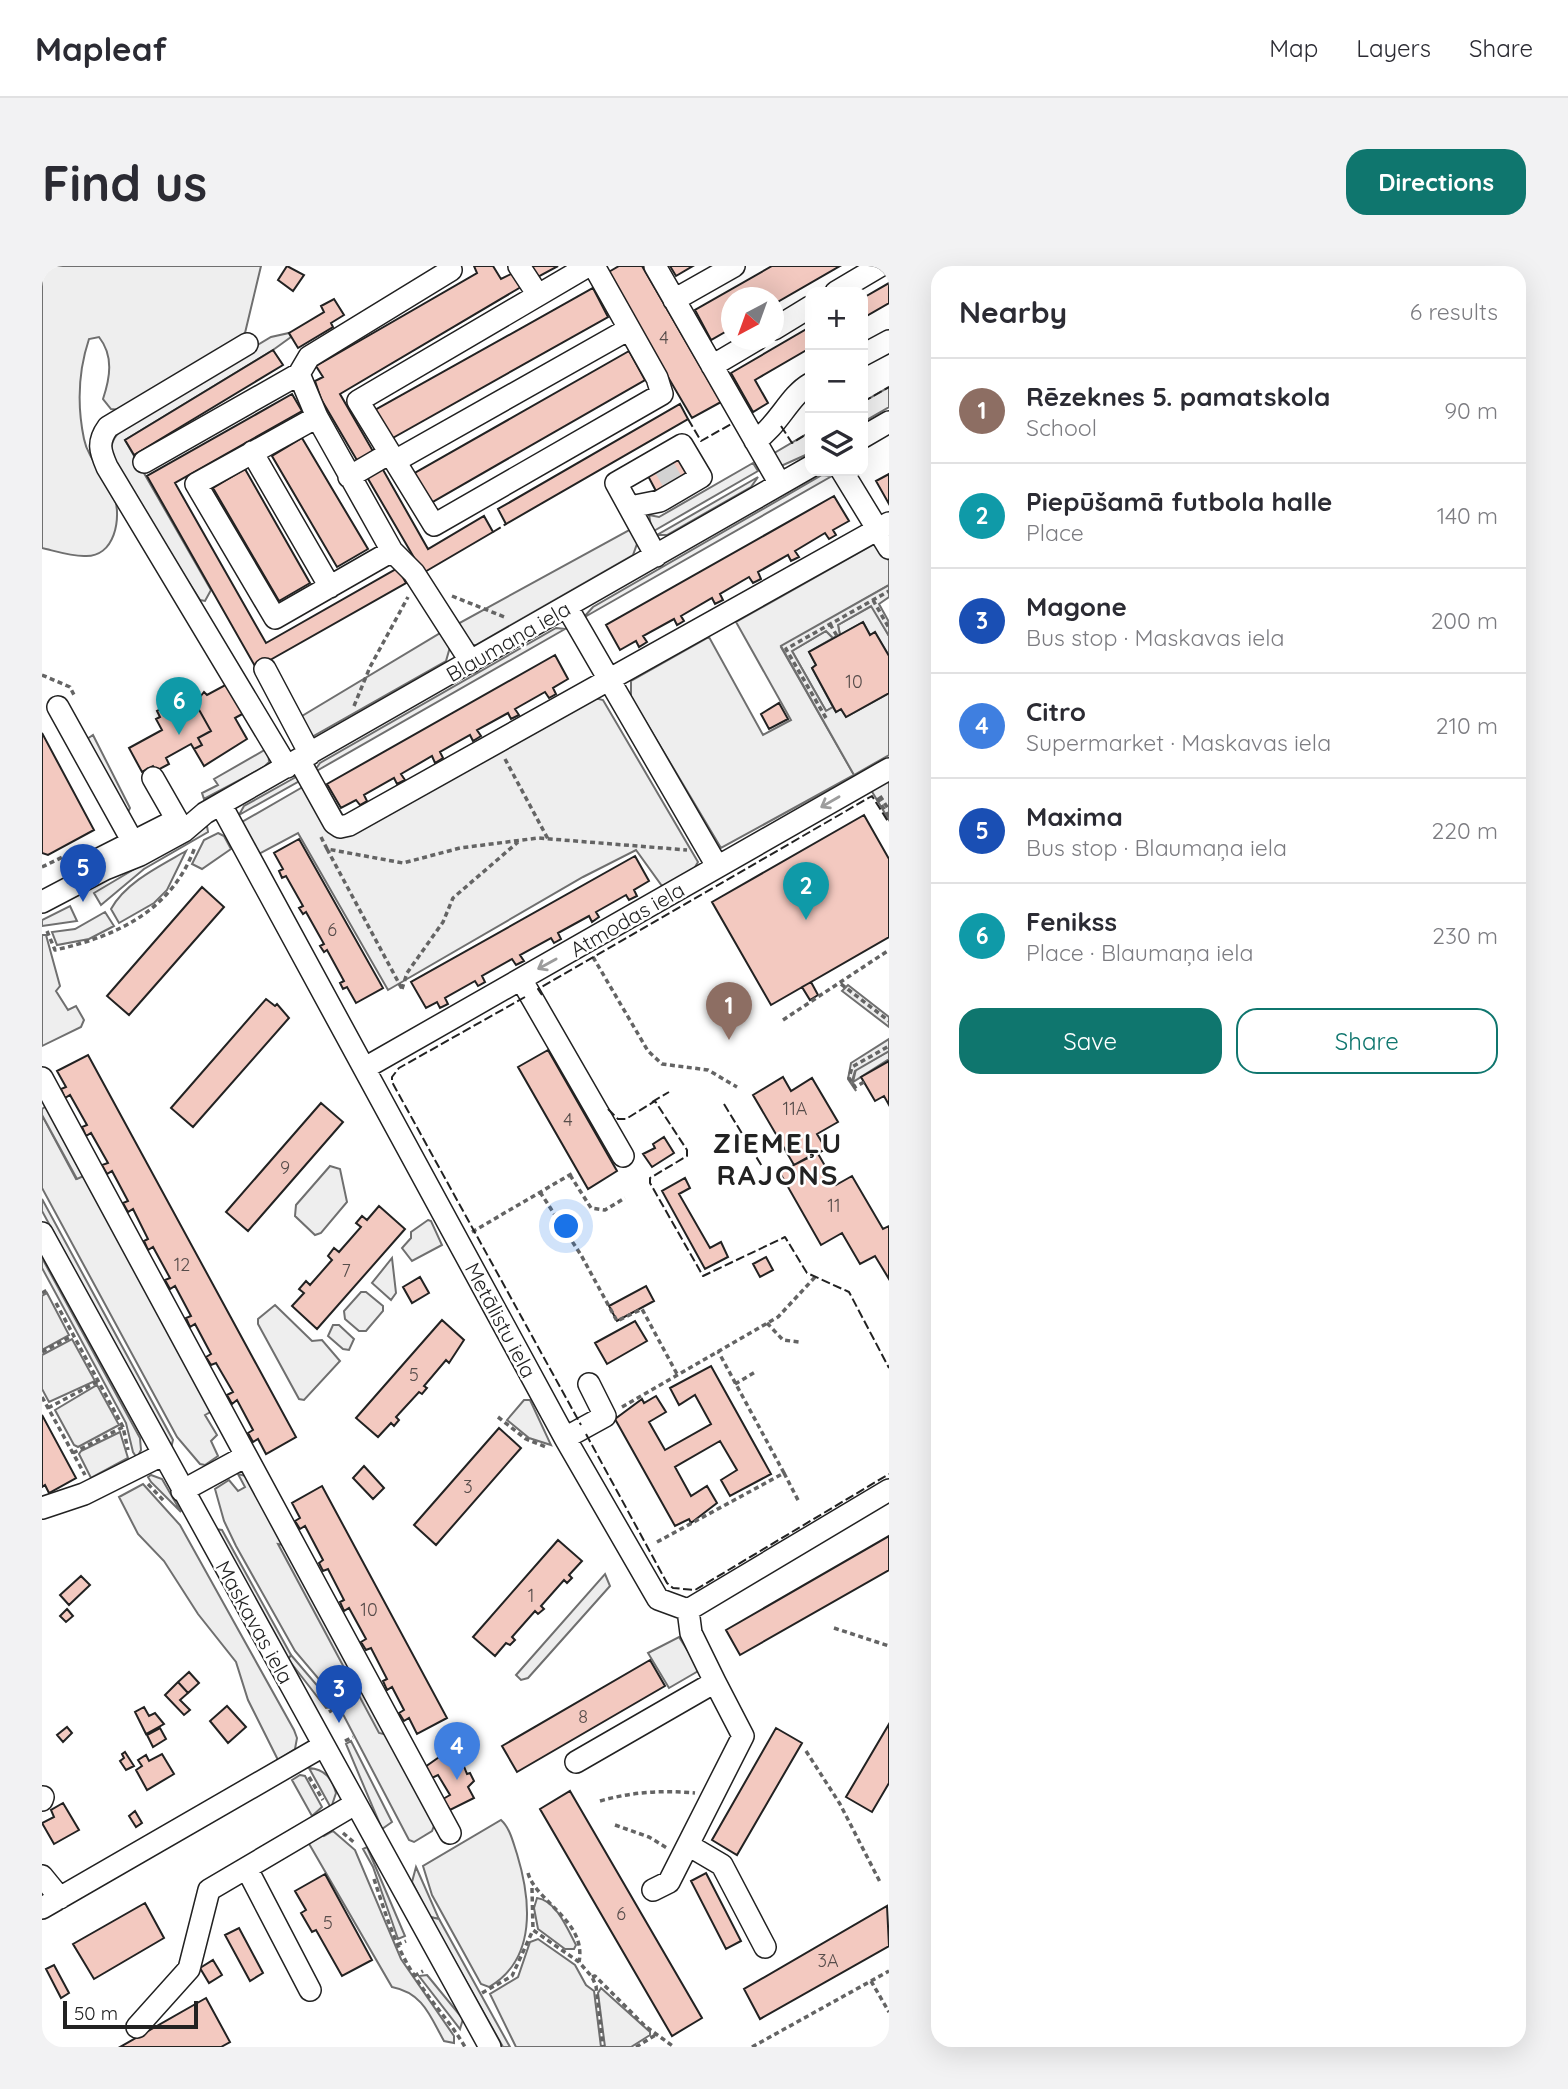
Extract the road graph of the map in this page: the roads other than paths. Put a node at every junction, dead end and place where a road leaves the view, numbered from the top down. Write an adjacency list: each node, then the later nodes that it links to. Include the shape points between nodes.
1 (519, 266): 9 (street)
2 (588, 266): 9 (street)
3 (594, 266): 13 (street)
4 (655, 266): 10 (street)
5 (734, 266): 10 (street)
6 (880, 266): 8 (street)
7 (451, 270): 19 (street, via 309,357)
8 (844, 287)
9 (538, 295): 26 (street, via 358,401)
10 (674, 300): 18 (street)
11 (805, 310): 12 (street)
12 (784, 323)
13 (629, 329): 26 (street); 26 (street, via 662,394 434,525)
14 (889, 341): 17 (street)
15 (247, 344): 43 (street, via 108,427 100,446 107,467)
16 (740, 350): 18 (street)
17 (868, 352)
18 (712, 366): 24 (street)
19 (299, 374): 21 (street); 27 (street)
20 (805, 387): 24 (street, via 772,430)
21 (317, 417): 25 (street); 30 (street)
22 (889, 422): 23 (street)
23 (868, 434)
24 (755, 442): 31 (street)
25 (252, 452): 37 (street); 37 (street, via 196,484 275,618)
26 (392, 457): 30 (street)
27 (144, 462)
28 (805, 470): 31 (street, Blaumaņa iela)
29 (846, 476): 33 (street)
30 (349, 478): 35 (street)
31 (780, 484): 36 (street, Blaumaņa iela)
32 (630, 506): 32 (street, via 660,501 668,474 617,483); 36 (street)
33 (883, 527): 34 (street); 41 (street)
34 (889, 548)
35 (392, 551): 37 (street); 39 (street, via 418,579)
36 (656, 556): 38 (street, Blaumaņa iela)
37 (330, 587)
38 (567, 607): 39 (street, Blaumaņa iela); 41 (street)
39 (471, 662): 43 (street, Blaumaņa iela)
40 (265, 668): 43 (street)
41 (608, 680): 43 (street, via 340,827); 49 (street)
42 (58, 707): 48 (street)
43 (299, 760): 46 (street, Blaumaņa iela)
44 (889, 769): 49 (street, Atmodas iela, one-way to 49)
45 (153, 778): 47 (street)
46 (213, 809): 47 (street, Blaumaņa iela); 48 (street, Blaumaņa iela, via 184,831); 52 (street, Metālistu iela)
47 (177, 820): 48 (street, Blaumaņa iela)
48 (136, 848): 50 (street, Blaumaņa iela)
49 (714, 860): 51 (street, Atmodas iela, one-way to 51)
50 (44, 888)
51 (521, 979): 52 (street, Atmodas iela); 54 (street)
52 (365, 1068): 57 (street, Metālistu iela)
53 (42, 1078): 59 (street)
54 (624, 1156)
55 (42, 1233): 58 (street, Maskavas iela)
56 (589, 1384): 57 (street, via 605,1416)
57 (559, 1443): 63 (street, Metālistu iela, via 657,1599)
58 (162, 1455): 61 (street, Maskavas iela); 62 (street, via 84,1494)
59 (246, 1456): 61 (street); 68 (street)
60 (889, 1490): 63 (street)
61 (182, 1491): 65 (street, Maskavas iela)
62 (42, 1508)
63 (688, 1609): 64 (street, via 691,1633)
64 (715, 1682): 66 (street); 69 (street, via 743,1736 713,1795)
65 (323, 1746): 67 (street, Maskavas iela); 73 (street)
66 (576, 1762)
67 (355, 1804): 70 (street); 77 (street, Maskavas iela)
68 (450, 1833)
69 (678, 1847): 72 (street, via 670,1882); 74 (street, via 722,1865)
70 (247, 1869): 75 (street); 76 (street, via 209,1890 189,1969)
71 (42, 1876): 73 (street)
72 (653, 1890)
73 (51, 1903)
74 (765, 1947)
75 (310, 1990)
76 (137, 2027)
77 (491, 2047)

